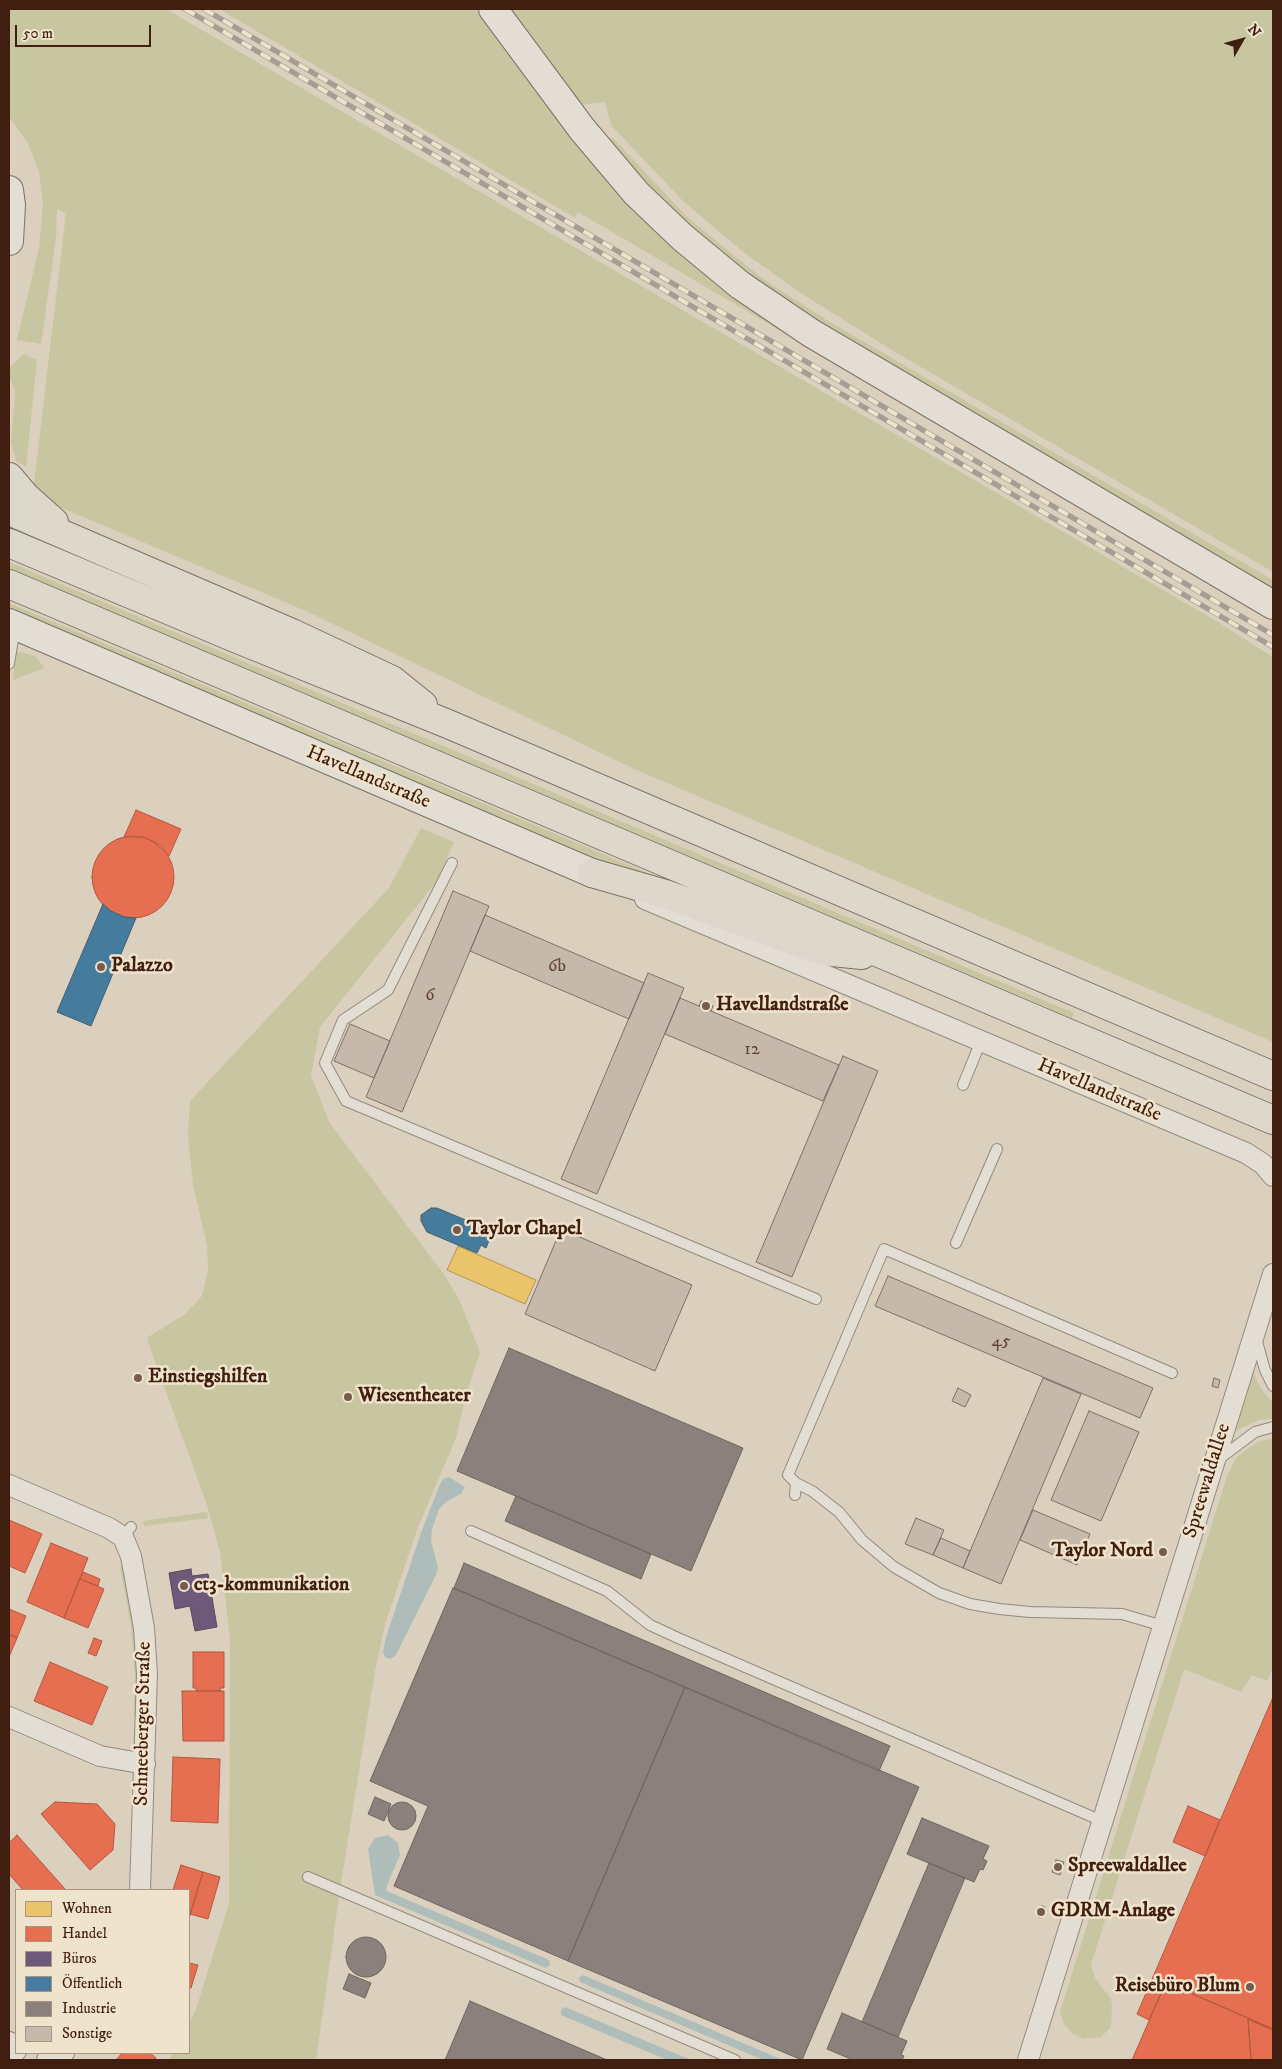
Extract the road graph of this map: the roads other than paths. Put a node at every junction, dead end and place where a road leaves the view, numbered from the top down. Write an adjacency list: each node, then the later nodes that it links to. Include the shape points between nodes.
1 (493, 9): 9 (main road, via 582,129 636,193 740,285 811,333)
2 (9, 190): 3 (main road)
3 (9, 241)
4 (9, 477): 6 (highway)
5 (9, 511): 6 (highway)
6 (69, 537): 12 (highway, via 392,680)
7 (9, 543): 12 (highway)
8 (9, 584): 15 (highway)
9 (1273, 606)
10 (11, 625): 11 (lane); 14 (main road, Havellandstraße)
11 (9, 664)
12 (448, 724): 17 (highway)
13 (452, 863): 24 (lane, via 388,990 343,1020 325,1063 346,1101)
14 (592, 873): 15 (highway, via 665,894 822,951); 16 (street, Havellandstraße, via 664,908)
15 (890, 958): 19 (highway)
16 (981, 1041): 18 (lane); 21 (street, Havellandstraße, via 1246,1153 1263,1164)
17 (1273, 1076)
18 (963, 1085)
19 (1273, 1120)
20 (997, 1149): 22 (lane)
21 (1273, 1176)
22 (956, 1244)
23 (1273, 1274): 25 (street, Spreewaldallee)
24 (816, 1299)
25 (1254, 1332): 27 (lane); 29 (street, Spreewaldallee)
26 (1172, 1373): 30 (lane, via 884,1249 788,1474)
27 (1273, 1386)
28 (1273, 1427): 29 (lane, via 1254,1432)
29 (1213, 1465): 34 (street, Spreewaldallee)
30 (796, 1483): 32 (lane); 34 (lane, via 839,1512 862,1540 894,1567 939,1593 970,1604 999,1609 1122,1614)
31 (9, 1485): 36 (street, Schneeberger Straße, via 110,1528 127,1532 144,1628 147,1674)
32 (795, 1495)
33 (471, 1531): 37 (lane, via 607,1591 657,1629)
34 (1163, 1626): 37 (street, Spreewaldallee)
35 (9, 1717): 36 (street, via 100,1756)
36 (145, 1764): 39 (street, Schneeberger Straße)
37 (1102, 1821): 43 (street, Spreewaldallee)
38 (308, 1877): 42 (lane)
39 (140, 1889)
40 (62, 2054): 41 (street)
41 (48, 2060)
42 (735, 2060)
43 (1028, 2060)

